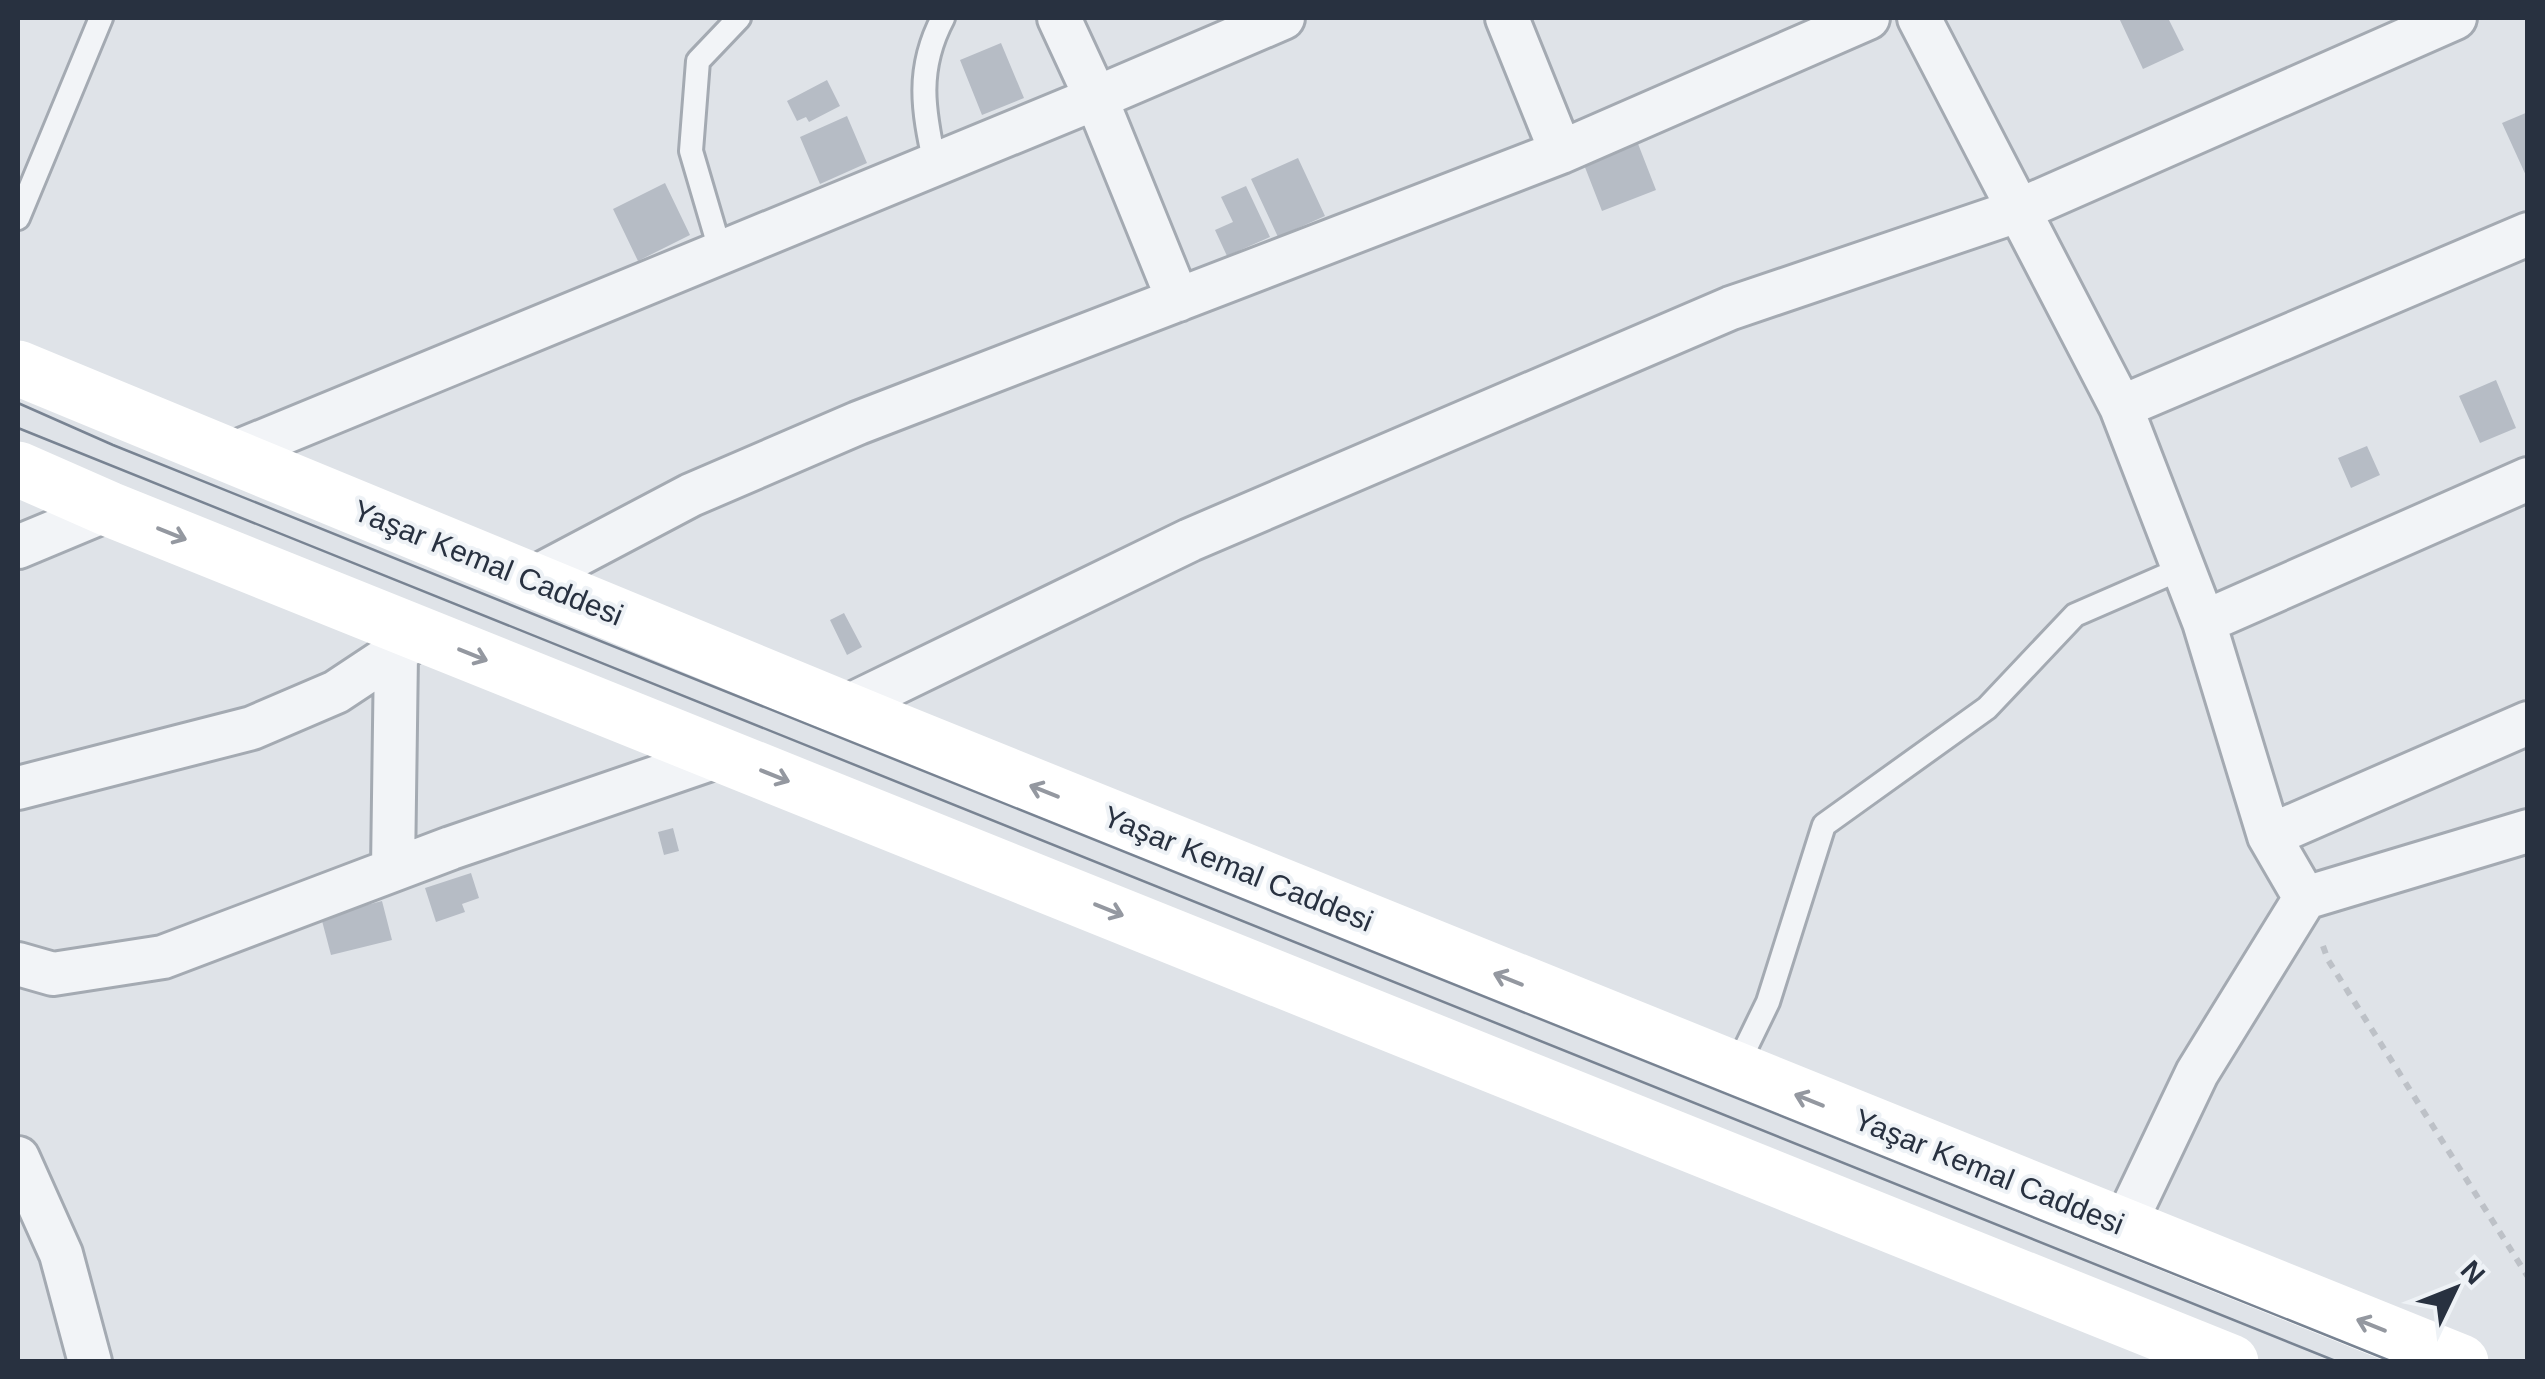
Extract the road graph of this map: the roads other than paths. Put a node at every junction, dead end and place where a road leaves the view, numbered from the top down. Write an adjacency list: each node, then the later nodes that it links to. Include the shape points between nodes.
1 (101, 18): 14 (lane)
2 (739, 18): 16 (lane, via 698,61 691,151)
3 (944, 18): 12 (lane, via 929,44 922,105)
4 (1059, 18): 10 (street)
5 (1283, 18): 10 (street)
6 (1508, 18): 11 (street)
7 (1868, 18): 11 (street)
8 (1919, 18): 13 (street)
9 (2455, 18): 13 (street)
10 (1096, 98): 12 (street); 17 (street)
11 (1560, 152): 17 (street)
12 (936, 164): 16 (street)
13 (2017, 210): 19 (street); 29 (street, via 1732,308 1190,540)
14 (18, 218)
15 (2528, 234): 19 (street)
16 (721, 252): 20 (street)
17 (1178, 300): 26 (street, via 691,495)
18 (18, 368): 20 (main road, Yaşar Kemal Caddesi)
19 (2121, 406): 25 (street)
20 (227, 456): 26 (main road, Yaşar Kemal Caddesi)
21 (18, 469): 23 (main road)
22 (2528, 479): 27 (street)
23 (109, 509): 24 (street); 28 (main road, one-way to 28)
24 (18, 547)
25 (2184, 568): 27 (street); 38 (lane, via 2075,615 1988,708 1824,825 1768,1002)
26 (530, 580): 29 (main road, Yaşar Kemal Caddesi)
27 (2204, 622): 34 (street)
28 (409, 644): 31 (main road, one-way to 31); 32 (street, via 336,692 252,728); 35 (street)
29 (842, 708): 38 (main road, Yaşar Kemal Caddesi, one-way to 29)
30 (2528, 723): 34 (street)
31 (722, 755): 35 (street); 42 (main road, one-way to 42)
32 (18, 788)
33 (2528, 831): 36 (street)
34 (2269, 836): 36 (street)
35 (393, 869): 37 (street, via 163,957 53,974)
36 (2305, 898): 40 (street, via 2197,1073)
37 (18, 964)
38 (1735, 1070): 40 (main road, Yaşar Kemal Caddesi, one-way to 38)
39 (18, 1158): 41 (street, via 61,1254)
40 (2124, 1226): 43 (main road, Yaşar Kemal Caddesi, one-way to 40)
41 (90, 1362)
42 (2231, 1362)
43 (2461, 1362)

